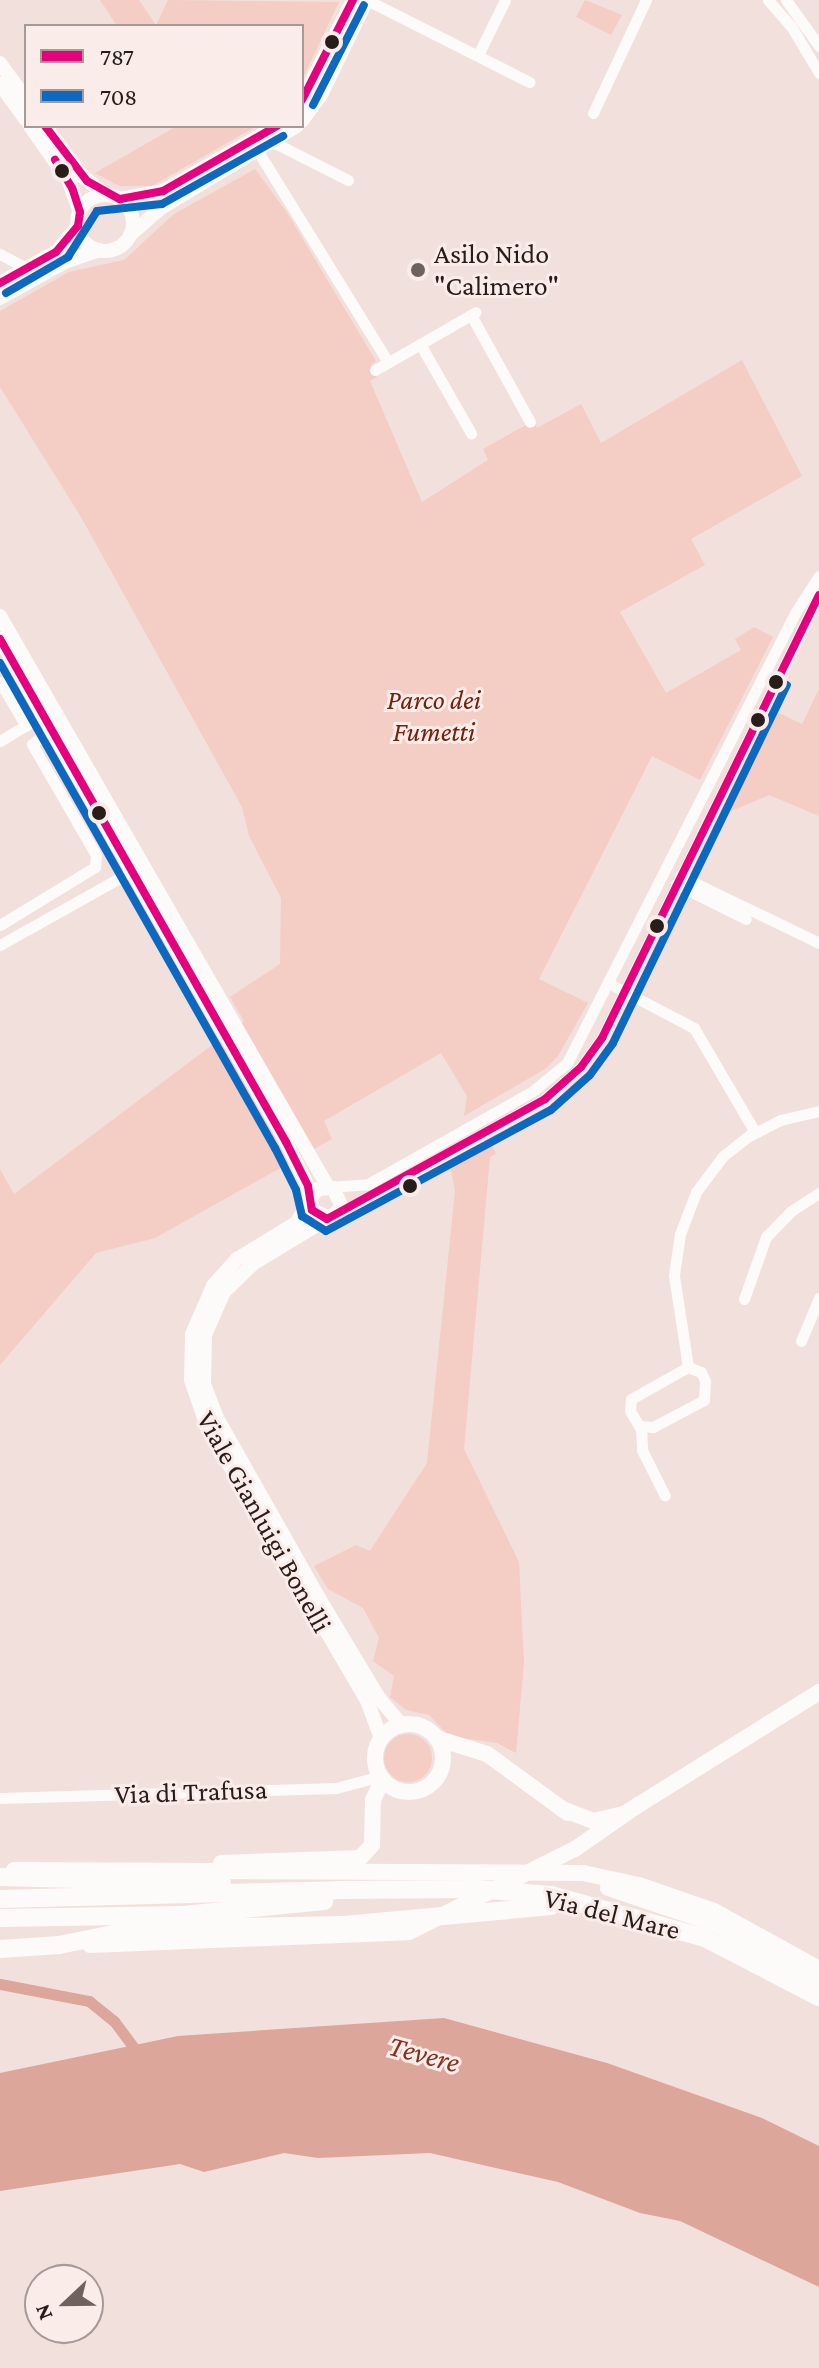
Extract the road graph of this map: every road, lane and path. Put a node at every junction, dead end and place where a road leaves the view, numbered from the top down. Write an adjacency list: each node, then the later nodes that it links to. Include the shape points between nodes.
1 (353, 0): 14 (street)
2 (367, 0): 8 (street); 17 (street, via 322,93)
3 (505, 0): 8 (street)
4 (646, 0): 15 (street)
5 (768, 0): 10 (street)
6 (786, 0): 7 (street)
7 (819, 46)
8 (478, 55): 11 (street)
9 (0, 63): 13 (street)
10 (819, 73)
11 (529, 82)
12 (0, 84): 16 (street)
13 (24, 96)
14 (304, 96)
15 (593, 113)
16 (24, 117)
17 (304, 118)
18 (31, 128): 26 (street, via 69,182)
19 (46, 128): 25 (street, via 82,176)
20 (273, 128): 25 (street, via 163,191)
21 (294, 128): 22 (street)
22 (275, 143): 23 (street); 24 (street)
23 (259, 153): 27 (street, via 161,208); 34 (street)
24 (348, 180)
25 (113, 197): 26 (street, via 90,200); 27 (street, via 132,215)
26 (79, 219): 28 (street, via 85,241); 30 (street, via 57,250)
27 (130, 235): 28 (street, via 118,247)
28 (100, 250): 32 (street, via 65,262)
29 (0, 254): 30 (street)
30 (26, 268): 31 (street)
31 (0, 283)
32 (0, 298)
33 (420, 344): 34 (street); 36 (street, via 474,313); 37 (street)
34 (388, 362): 35 (street)
35 (375, 370)
36 (530, 422)
37 (471, 433)
38 (819, 576): 52 (street, via 800,603)
39 (819, 595): 47 (street, Viale Gianluigi Bonelli)
40 (0, 616): 54 (street)
41 (0, 639): 43 (street)
42 (0, 682): 44 (street)
43 (47, 722): 44 (street); 46 (street); 49 (street, via 32,744 96,855 95,867)
44 (26, 726): 45 (street)
45 (0, 741)
46 (132, 871): 51 (street); 54 (street)
47 (678, 880): 48 (street); 50 (street); 53 (street, Viale Gianluigi Bonelli)
48 (746, 919)
49 (0, 925)
50 (819, 943)
51 (0, 945)
52 (610, 984): 53 (street); 58 (street, via 576,1050 547,1082 368,1184)
53 (625, 991): 56 (street, via 690,1024); 61 (street, Viale Gianluigi Bonelli, via 595,1050 564,1084)
54 (229, 1029): 57 (street)
55 (819, 1111): 56 (street)
56 (755, 1132): 65 (street, via 709,1172 683,1221 674,1292)
57 (302, 1158): 58 (street); 60 (street)
58 (328, 1187): 60 (street, Viale Gianluigi Bonelli); 61 (street, via 341,1196)
59 (819, 1193): 63 (street, via 791,1211 766,1237)
60 (311, 1200): 61 (street, via 315,1214); 73 (street, Viale Gianluigi Bonelli, via 296,1223 242,1255 213,1286 192,1334 191,1380 207,1427 368,1703)
61 (331, 1217): 71 (street, Viale Gianluigi Bonelli, via 254,1263 226,1289 205,1335 204,1384 216,1416 313,1589 379,1698)
62 (819, 1298): 64 (street)
63 (744, 1299)
64 (801, 1341)
65 (688, 1347): 66 (street); 67 (street)
66 (688, 1367): 67 (street); 68 (street, via 631,1399 630,1411)
67 (701, 1372): 68 (street, via 707,1389 704,1400)
68 (641, 1428): 69 (street, via 642,1450)
69 (665, 1496)
70 (819, 1692): 76 (main road)
71 (402, 1725): 72 (main road, via 421,1726); 73 (main road)
72 (436, 1738): 74 (main road, via 442,1760 429,1785 408,1792); 77 (main road, via 501,1764)
73 (381, 1739): 74 (main road, via 375,1754)
74 (382, 1778): 75 (street, Via di Trafusa, via 336,1788); 79 (main road, via 374,1796 368,1853 352,1860)
75 (0, 1798)
76 (638, 1805): 77 (main road, via 598,1821); 78 (main road)
77 (562, 1809): 78 (main road, via 583,1829)
78 (575, 1849): 84 (main road)
79 (153, 1868): 80 (main road); 90 (main road, via 244,1873 523,1869 593,1874 724,1915)
80 (0, 1871)
81 (0, 1877): 82 (main road)
82 (337, 1890): 83 (main road, Via del Mare); 85 (main road, Via del Mare)
83 (390, 1891): 86 (main road, Via del Mare, via 513,1891); 87 (main road, Via del Mare, via 196,1914)
84 (493, 1893): 88 (main road, via 434,1924 391,1936); 91 (main road, via 536,1880 569,1880 704,1919)
85 (0, 1899)
86 (626, 1913): 88 (main road, via 521,1906 361,1924 126,1930); 92 (main road, Via del Mare, via 722,1945)
87 (0, 1918)
88 (59, 1945): 89 (main road)
89 (0, 1949)
90 (819, 1969)
91 (819, 1980)
92 (819, 1997)

